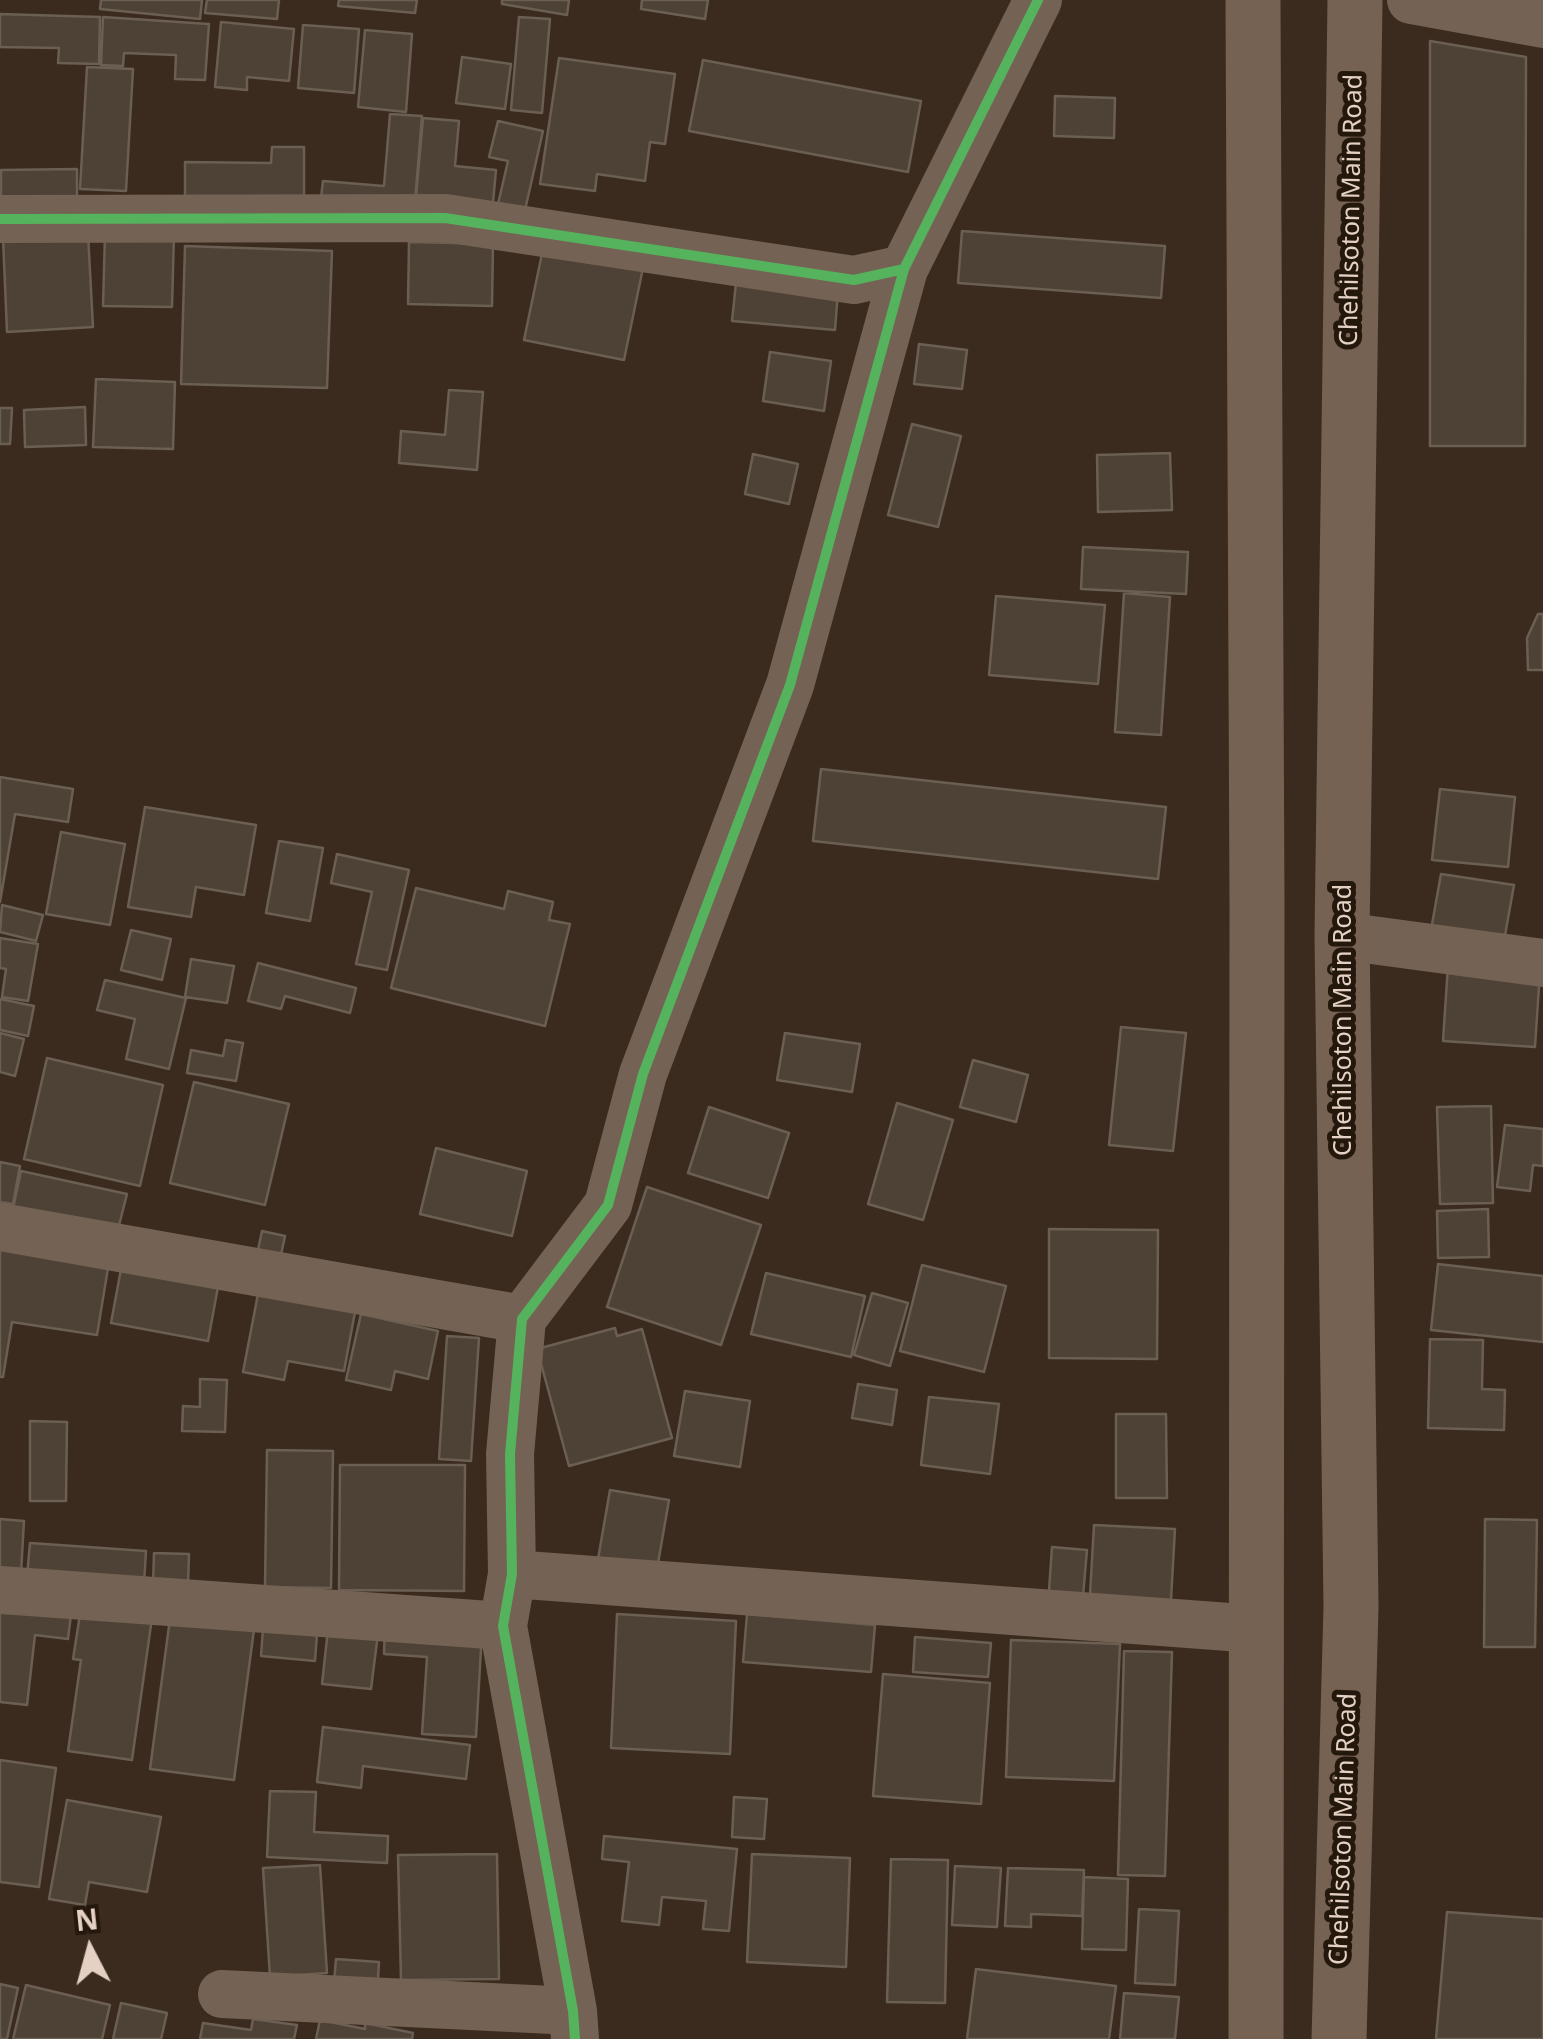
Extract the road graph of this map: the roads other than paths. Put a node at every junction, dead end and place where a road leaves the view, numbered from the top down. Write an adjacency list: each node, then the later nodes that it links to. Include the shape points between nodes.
1 (1038, 0): 7 (street)
2 (1253, 0): 15 (main road)
3 (1355, 0): 8 (main road, Chehilsoton Main Road)
4 (1411, 0): 5 (street)
5 (1543, 24)
6 (0, 219): 7 (street, via 445,218 854,280)
7 (904, 270): 11 (street, via 790,685 644,1074 608,1205)
8 (1342, 936): 9 (street); 19 (main road, Chehilsoton Main Road, via 1351,1608)
9 (1543, 963)
10 (0, 1227): 11 (street)
11 (522, 1319): 12 (street, via 510,1454)
12 (512, 1574): 14 (street); 15 (street)
13 (0, 1590): 14 (street)
14 (504, 1626): 17 (street)
15 (1256, 1629): 18 (main road)
16 (222, 1994): 17 (street)
17 (574, 2025)
18 (1256, 2039)
19 (1338, 2039)

